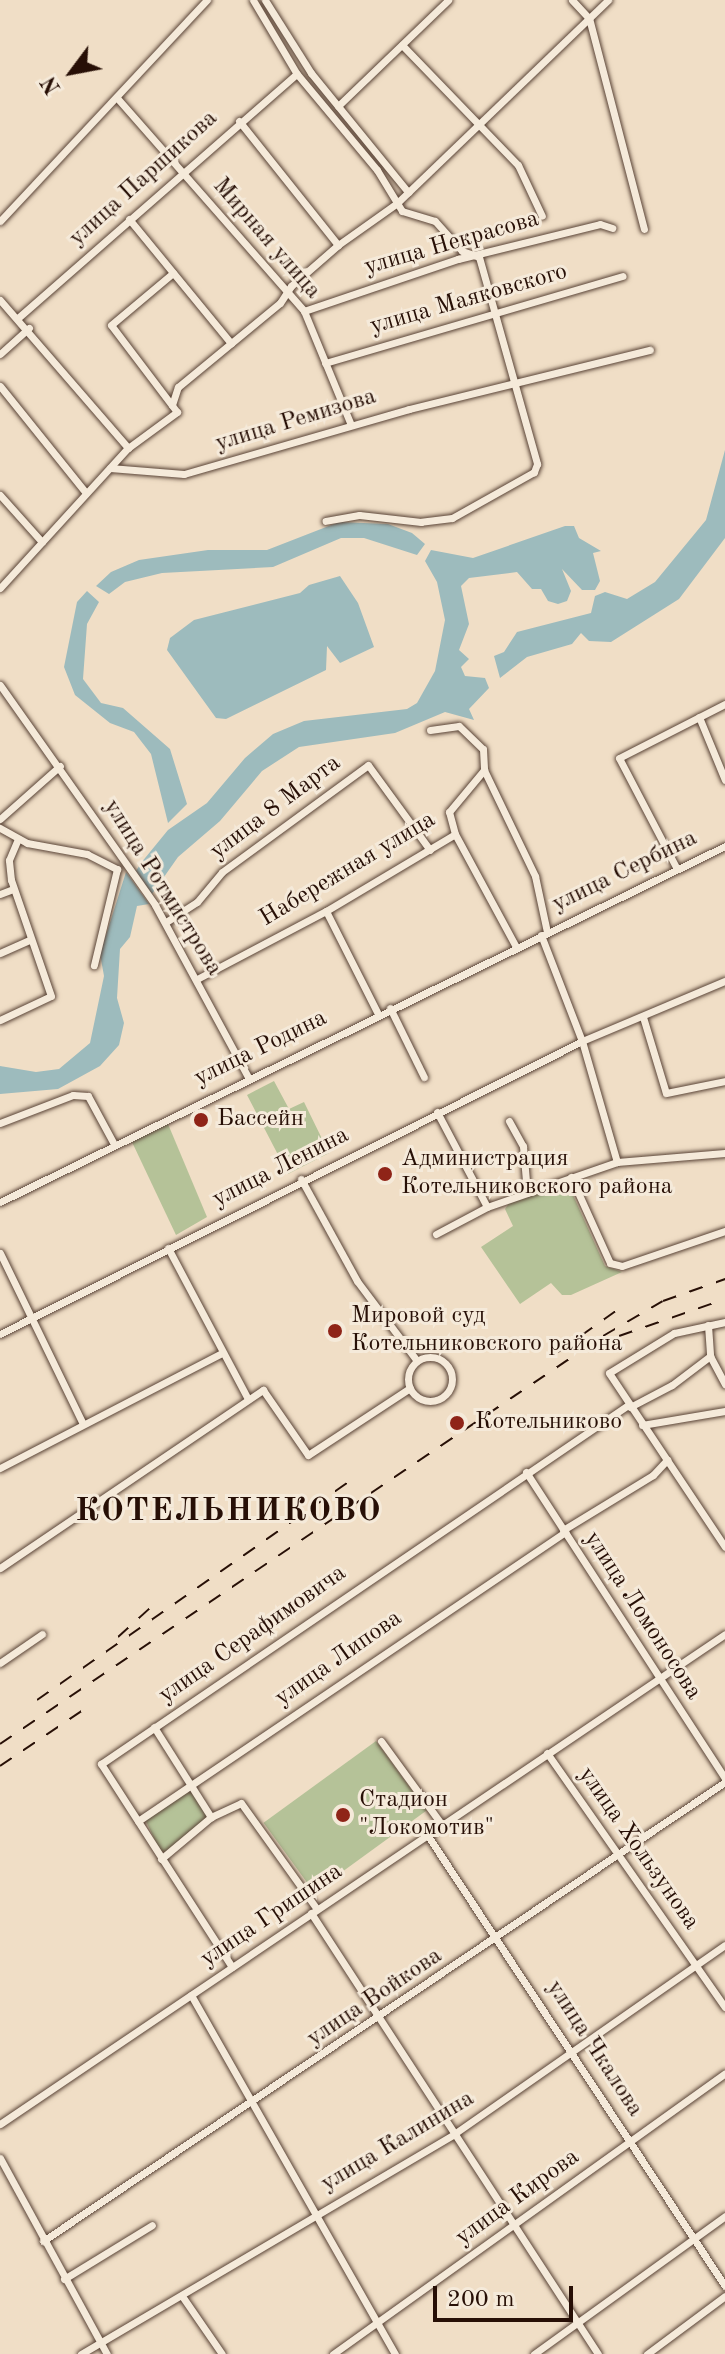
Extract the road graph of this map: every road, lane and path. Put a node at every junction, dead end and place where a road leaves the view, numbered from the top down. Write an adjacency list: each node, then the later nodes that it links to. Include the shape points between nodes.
1 (207, 0): 10 (street)
2 (253, 0): 9 (street)
3 (265, 0): 11 (street)
4 (448, 0): 8 (street)
5 (572, 0): 7 (street)
6 (608, 0): 7 (street)
7 (589, 18): 13 (street); 21 (street)
8 (402, 45): 11 (street); 13 (street)
9 (297, 74): 12 (street, улица Паршикова); 16 (street, via 377,170)
10 (118, 99): 14 (street, Мирная улица); 19 (street)
11 (338, 106): 15 (street)
12 (239, 121): 14 (street, улица Паршикова); 22 (street)
13 (479, 124): 15 (street); 17 (street, via 518,165)
14 (182, 171): 18 (street, улица Паршикова); 26 (street, Мирная улица)
15 (408, 192): 16 (street)
16 (397, 203): 22 (street); 23 (street, via 408,215 435,221 462,251)
17 (542, 216)
18 (129, 219): 24 (street); 30 (street, улица Паршикова)
19 (0, 221)
20 (612, 228): 23 (street, улица Некрасова, via 600,224)
21 (644, 229)
22 (338, 245): 26 (street)
23 (479, 257): 28 (street, улица Некрасова, via 441,264); 29 (street)
24 (173, 273): 32 (street); 38 (street, via 111,325)
25 (623, 276): 29 (street, улица Маяковского)
26 (286, 294): 28 (street, Мирная улица); 32 (street)
27 (0, 300): 30 (street)
28 (304, 311): 35 (street, Мирная улица)
29 (495, 312): 35 (street, улица Маяковского); 36 (street)
30 (19, 317): 31 (street)
31 (29, 328): 34 (street); 40 (street)
32 (231, 343): 38 (street, via 178,387)
33 (650, 350): 36 (street, улица Ремизова)
34 (0, 354)
35 (325, 363): 39 (street, Мирная улица)
36 (513, 383): 39 (street, улица Ремизова); 44 (street, via 536,460 534,472 452,518 421,522 359,515)
37 (0, 386): 42 (street)
38 (172, 405): 40 (street, via 177,412)
39 (351, 425): 41 (street, улица Ремизова, via 184,474)
40 (128, 448): 41 (street)
41 (110, 468): 42 (street)
42 (86, 493): 45 (street)
43 (0, 495): 45 (street)
44 (326, 521)
45 (42, 542): 46 (street)
46 (0, 588)
47 (0, 685): 51 (street, улица Ротмистрова)
48 (725, 704): 49 (street)
49 (699, 717): 53 (street); 60 (street, via 619,758)
50 (430, 730): 52 (street, via 465,729 483,749)
51 (60, 766): 54 (street); 64 (street, улица Ротмистрова)
52 (484, 770): 56 (street, Набережная улица, via 449,812); 65 (street, via 535,876)
53 (725, 780)
54 (0, 819)
55 (0, 828): 57 (street)
56 (455, 834): 59 (street, Набережная улица); 67 (street)
57 (18, 839): 61 (street, via 9,860); 69 (street, via 87,854 117,869)
58 (725, 846): 60 (street, улица Сербина)
59 (430, 850): 63 (street, Набережная улица); 64 (street, улица 8 Марта, via 368,765 222,872 197,902)
60 (677, 869): 65 (street, улица Сербина)
61 (13, 889): 62 (street); 66 (street)
62 (0, 894)
63 (326, 911): 70 (street, Набережная улица); 73 (street)
64 (166, 922): 70 (street, улица Ротмистрова)
65 (544, 933): 67 (street, улица Родина); 76 (street)
66 (29, 940): 68 (street); 75 (street, via 51,996)
67 (516, 947): 72 (street, улица Родина)
68 (0, 953)
69 (94, 965)
70 (197, 979): 77 (street, улица Ротмистрова)
71 (725, 981): 74 (street, улица Ленина)
72 (390, 1008): 73 (street, улица Родина); 78 (street)
73 (378, 1014): 77 (street, улица Родина)
74 (643, 1017): 76 (street, улица Ленина); 79 (street, via 666,1093)
75 (0, 1020)
76 (582, 1041): 80 (street, улица Ленина); 85 (street)
77 (248, 1077): 83 (street, улица Родина)
78 (424, 1077)
79 (725, 1081)
80 (437, 1112): 87 (street, улица Ленина); 90 (street)
81 (509, 1121): 88 (street, via 523,1146)
82 (0, 1123): 83 (street, via 73,1095 88,1096)
83 (114, 1144): 89 (street, улица Родина)
84 (725, 1153): 85 (street)
85 (617, 1162): 86 (street)
86 (571, 1177): 88 (street); 91 (street, via 610,1263 622,1266)
87 (301, 1179): 93 (street, улица Ленина); 101 (street, via 357,1281)
88 (527, 1193): 90 (street)
89 (0, 1202)
90 (487, 1207): 92 (street)
91 (725, 1231)
92 (436, 1234)
93 (168, 1248): 95 (street, улица Ленина); 99 (street)
94 (0, 1253): 95 (street)
95 (30, 1319): 98 (street, улица Ленина); 107 (street)
96 (725, 1322): 97 (street)
97 (708, 1325): 100 (street); 105 (street, via 670,1335 609,1373)
98 (0, 1334)
99 (220, 1354): 104 (street); 107 (street)
100 (710, 1356): 102 (street); 105 (street, улица Серафимовича, via 672,1385)
101 (417, 1361): 103 (street, via 410,1372); 103 (street, via 442,1360 452,1383 445,1396 431,1401)
102 (725, 1384)
103 (410, 1388): 104 (street, via 308,1455 263,1390)
104 (248, 1399): 114 (street)
105 (629, 1406): 108 (street); 111 (street, улица Серафимовича)
106 (725, 1411): 108 (street)
107 (83, 1424): 110 (street)
108 (642, 1425): 109 (street)
109 (667, 1460): 112 (street, улица Липова, via 653,1475); 113 (street)
110 (0, 1468)
111 (526, 1472): 112 (street, улица Ломоносова); 119 (street, улица Серафимовича)
112 (564, 1531): 118 (street, улица Ломоносова); 123 (street, улица Липова)
113 (725, 1547)
114 (0, 1568)
115 (42, 1634): 117 (street)
116 (725, 1634): 118 (street, улица Гришина)
117 (0, 1663)
118 (657, 1679): 121 (street, улица Гришина); 122 (street, улица Ломоносова)
119 (154, 1727): 123 (street); 125 (street, улица Серафимовича, via 101,1764)
120 (381, 1741): 126 (street)
121 (547, 1753): 126 (street, улица Гришина); 128 (street, улица Хользунова)
122 (725, 1781): 128 (street, улица Войкова)
123 (193, 1783): 124 (street); 125 (street, улица Липова)
124 (211, 1817): 129 (street); 130 (street, via 235,1802 247,1808)
125 (138, 1821): 129 (street, улица Серафимовича)
126 (442, 1825): 127 (street, улица Гришина)
127 (428, 1836): 130 (street, улица Гришина); 131 (street, улица Чкалова)
128 (620, 1856): 131 (street, улица Войкова); 133 (street, улица Хользунова)
129 (161, 1859): 134 (street, улица Серафимовича)
130 (314, 1911): 134 (street, улица Гришина); 137 (street)
131 (498, 1939): 137 (street, улица Войкова); 138 (street, улица Чкалова)
132 (725, 1945): 133 (street, улица Калинина)
133 (696, 1966): 136 (street, улица Хользунова); 138 (street, улица Калинина)
134 (232, 1967): 135 (street, улица Гришина)
135 (191, 1995): 140 (street); 141 (street, улица Гришина)
136 (725, 2007)
137 (379, 2019): 140 (street, улица Войкова); 142 (street)
138 (573, 2053): 142 (street, улица Калинина); 143 (street, улица Чкалова)
139 (725, 2073): 143 (street, улица Кирова)
140 (255, 2102): 145 (street); 150 (street, улица Войкова)
141 (0, 2124)
142 (454, 2134): 145 (street, улица Калинина); 148 (street)
143 (630, 2141): 148 (street, улица Кирова); 149 (street, улица Чкалова)
144 (0, 2158): 150 (street)
145 (317, 2215): 153 (street, улица Калинина); 156 (street)
146 (725, 2216): 149 (street)
147 (152, 2225): 151 (street)
148 (512, 2227): 155 (street); 156 (street, улица Кирова)
149 (695, 2237): 152 (street, улица Чкалова); 155 (street)
150 (43, 2241): 151 (street)
151 (64, 2279): 157 (street)
152 (725, 2286)
153 (182, 2296): 157 (street, улица Калинина); 160 (street)
154 (725, 2296): 165 (street)
155 (575, 2321): 163 (street); 164 (street)
156 (378, 2322): 161 (street, улица Кирова); 162 (street)
157 (101, 2344): 158 (street, улица Калинина); 159 (street)
158 (81, 2354)
159 (107, 2354)
160 (222, 2354)
161 (333, 2354)
162 (395, 2354)
163 (534, 2354)
164 (598, 2354)
165 (647, 2354)

